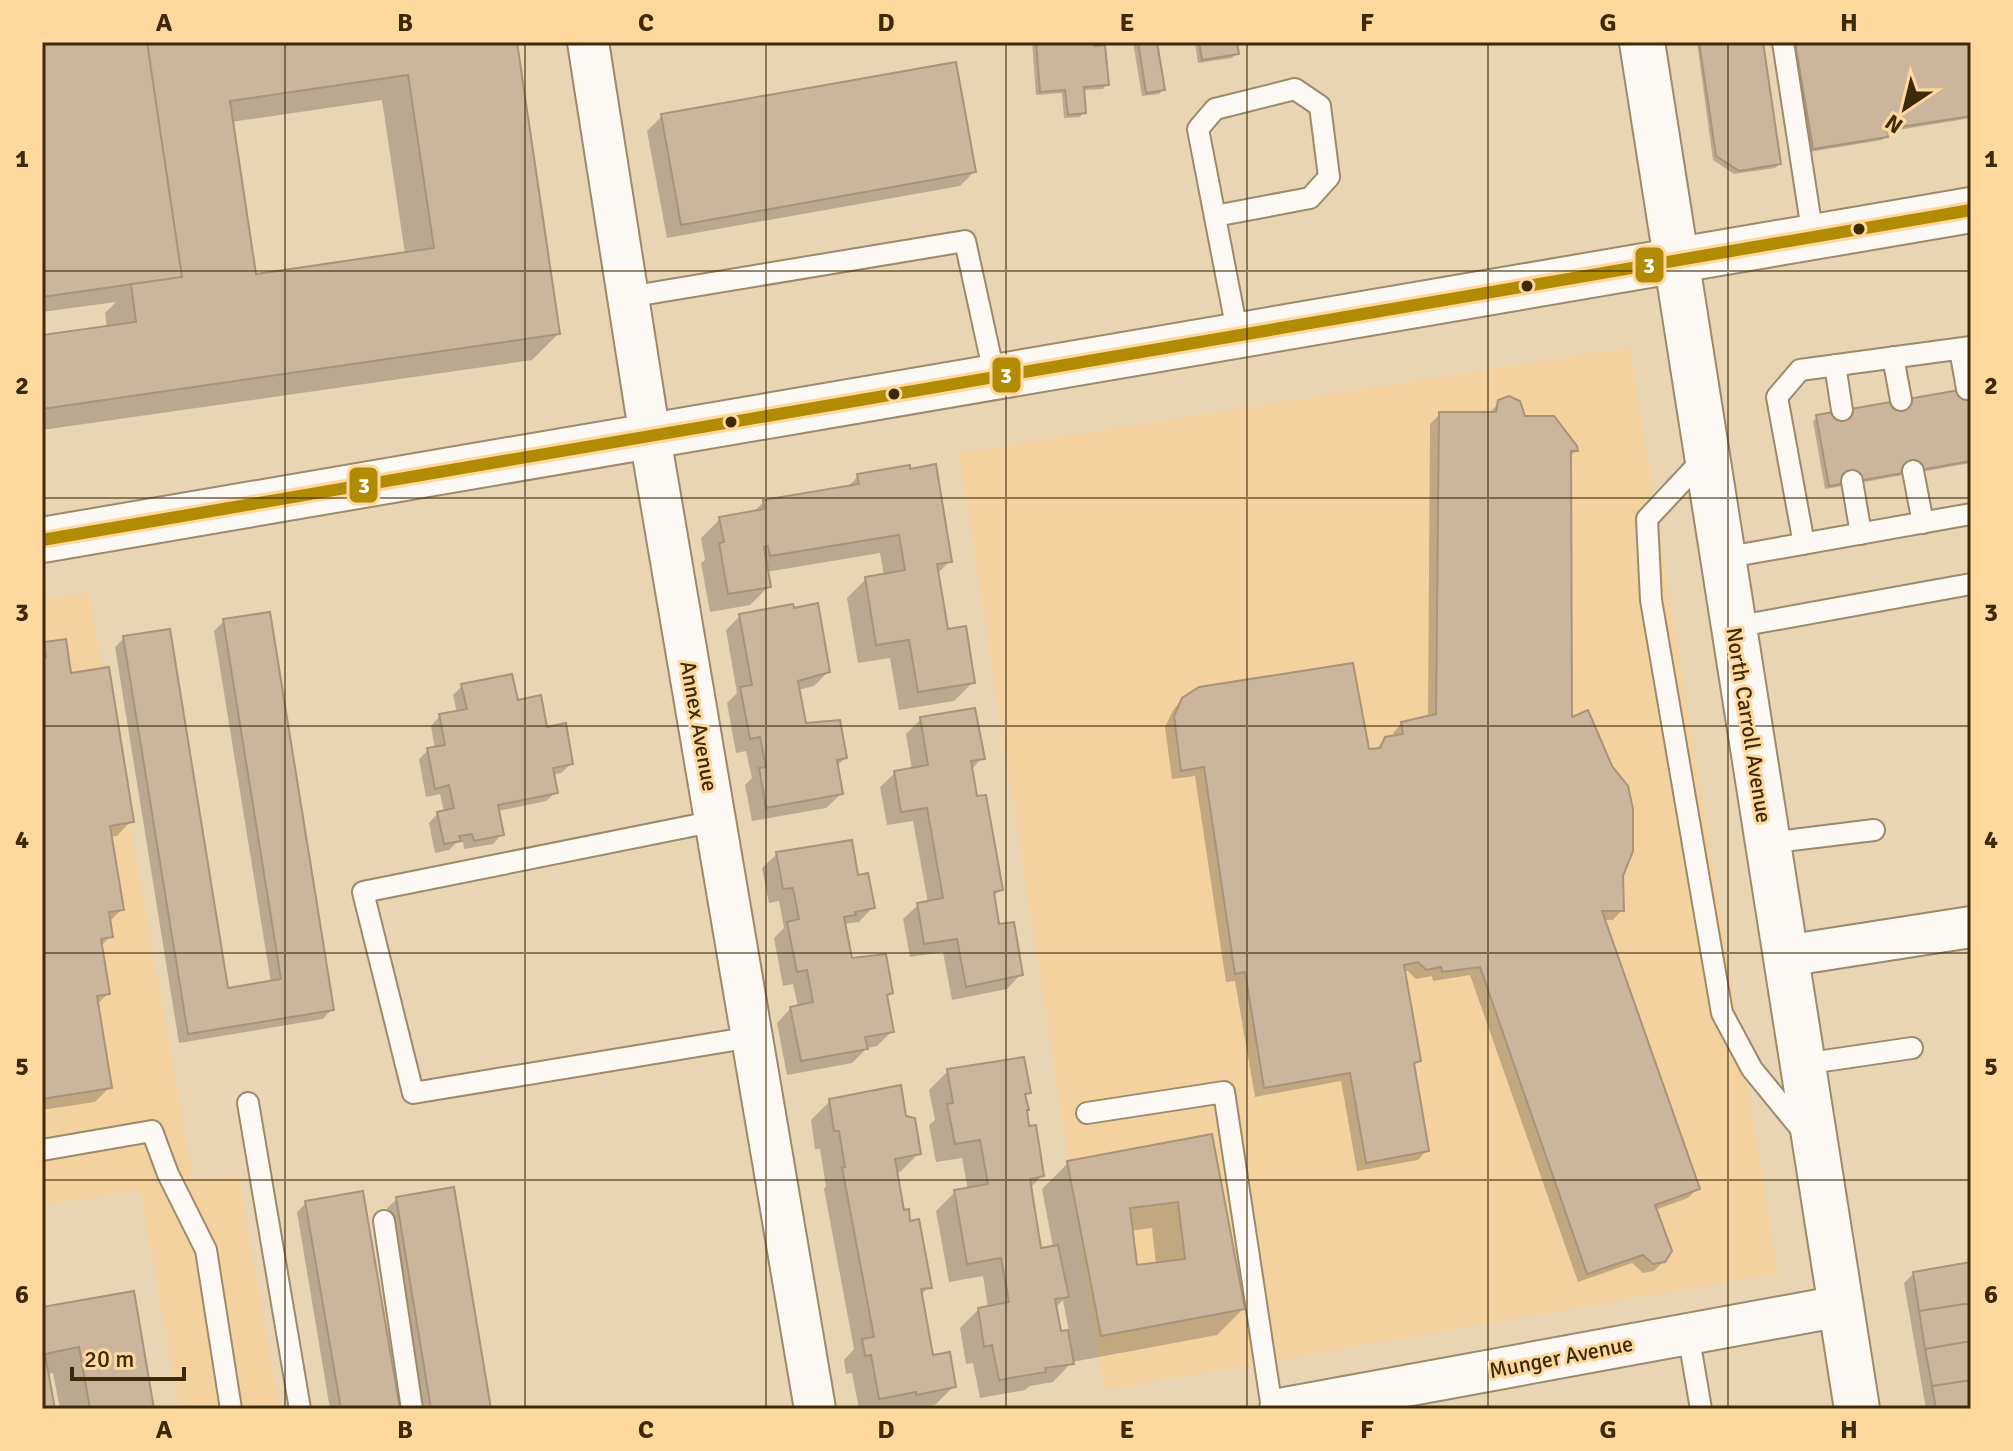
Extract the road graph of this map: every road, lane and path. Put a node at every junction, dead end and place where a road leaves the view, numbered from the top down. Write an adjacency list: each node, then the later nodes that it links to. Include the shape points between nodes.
1 (588, 42): 8 (street, Annex Avenue)
2 (1642, 42): 7 (main road, North Carroll Avenue)
3 (1783, 42): 6 (lane)
4 (1971, 210): 6 (main road)
5 (1215, 216): 5 (lane, via 1198,129 1215,109 1295,89 1320,106 1329,177 1310,198); 9 (lane)
6 (1813, 237): 7 (main road)
7 (1676, 261): 9 (main road); 18 (main road, North Carroll Avenue)
8 (628, 297): 13 (lane, via 965,241); 17 (street, Annex Avenue)
9 (1238, 336): 13 (main road)
10 (1966, 348): 11 (lane); 14 (lane)
11 (1893, 357): 12 (lane); 15 (lane)
12 (1835, 365): 16 (lane); 25 (lane, via 1800,370 1777,397)
13 (995, 378): 17 (main road)
14 (1967, 389)
15 (1901, 400)
16 (1842, 410)
17 (650, 437): 24 (main road); 29 (street, Annex Avenue)
18 (1706, 456): 26 (main road, North Carroll Avenue); 39 (lane, via 1647,519 1651,600 1722,1013 1752,1069)
19 (1913, 471): 22 (lane)
20 (1852, 481): 23 (lane)
21 (1971, 514): 22 (lane)
22 (1923, 523): 23 (lane)
23 (1861, 534): 25 (lane)
24 (42, 540)
25 (1804, 544): 26 (lane)
26 (1723, 558): 28 (main road, North Carroll Avenue)
27 (1971, 584): 28 (lane)
28 (1734, 627): 31 (main road, North Carroll Avenue)
29 (716, 821): 34 (street, Annex Avenue); 34 (lane, via 363,892 413,1093)
30 (1874, 830): 31 (lane)
31 (1768, 843): 33 (main road, North Carroll Avenue)
32 (1971, 927): 33 (street)
33 (1785, 956): 36 (main road, North Carroll Avenue)
34 (752, 1037): 47 (street, Annex Avenue)
35 (1912, 1048): 36 (lane)
36 (1803, 1064): 39 (main road, North Carroll Avenue)
37 (248, 1103): 45 (lane)
38 (1087, 1113): 48 (lane, via 1224,1092)
39 (1816, 1147): 42 (main road, North Carroll Avenue)
40 (42, 1150): 44 (lane, via 152,1131 206,1250)
41 (384, 1221): 46 (lane)
42 (1841, 1306): 43 (street, Munger Avenue); 51 (main road, North Carroll Avenue)
43 (1688, 1333): 49 (street, Munger Avenue); 50 (lane)
44 (231, 1409)
45 (300, 1409)
46 (412, 1409)
47 (815, 1409)
48 (1272, 1409)
49 (1280, 1409)
50 (1701, 1409)
51 (1857, 1409)

